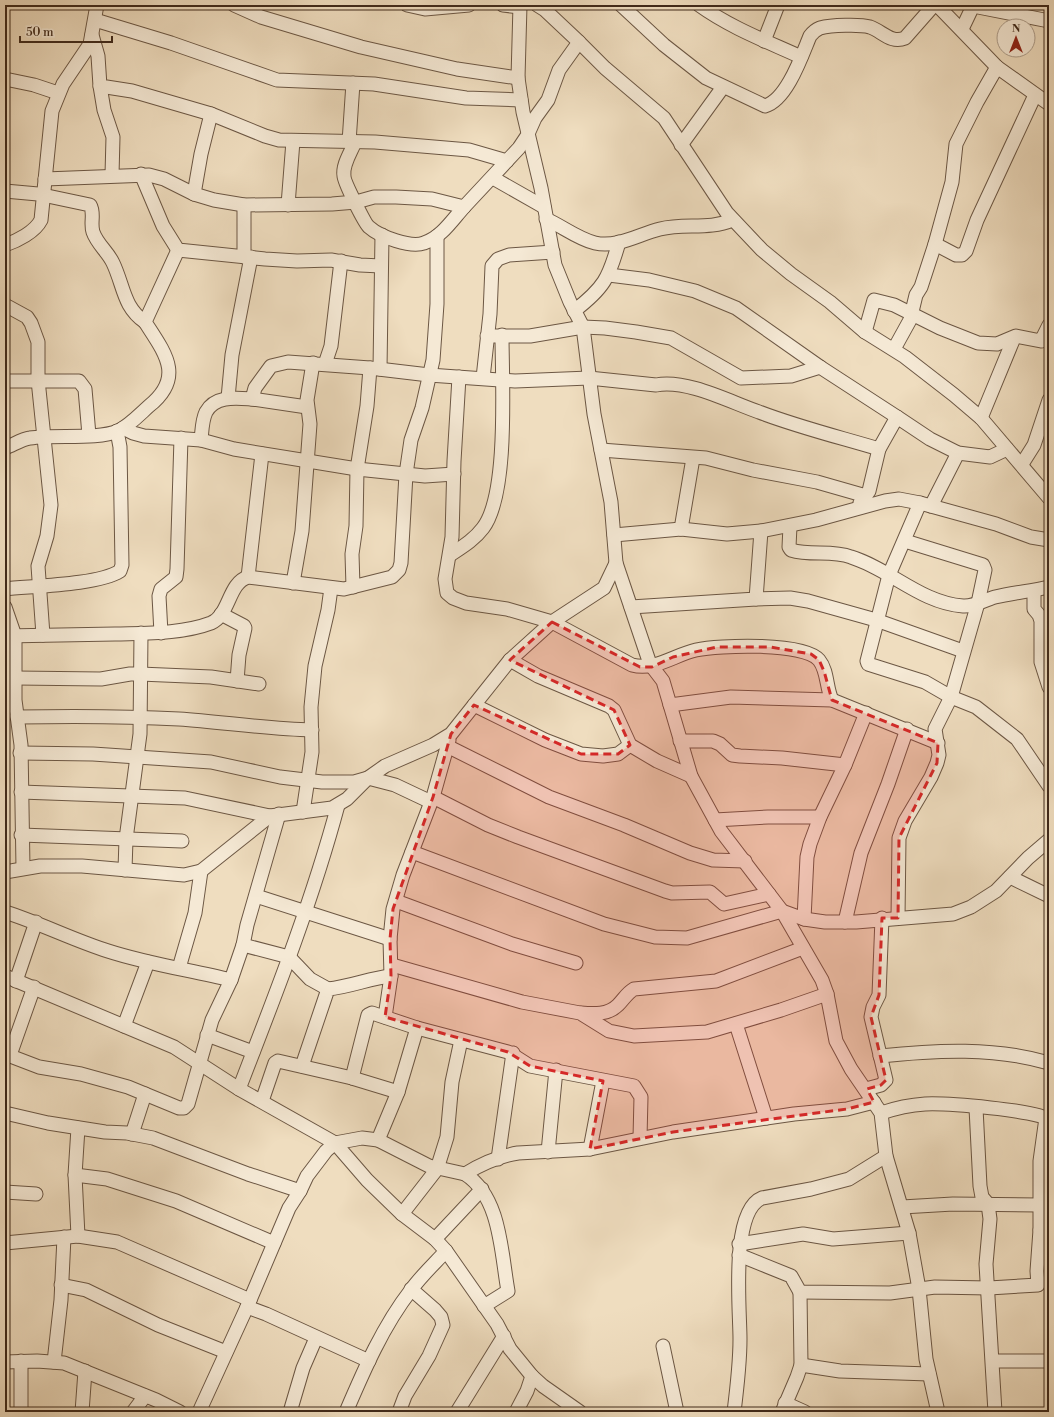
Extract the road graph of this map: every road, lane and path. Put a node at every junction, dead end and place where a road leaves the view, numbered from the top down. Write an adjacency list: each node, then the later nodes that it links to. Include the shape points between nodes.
1 (97, 5): 14 (street)
2 (234, 5): 22 (street, via 261,17 361,47 457,69)
3 (407, 5): 4 (street, via 434,9)
4 (469, 5)
5 (503, 5): 12 (street)
6 (621, 5): 26 (street, via 664,45 706,78)
7 (699, 5): 18 (street, via 743,32)
8 (778, 5): 18 (street)
9 (934, 5): 20 (street, via 900,40 892,40 870,27 858,25 820,28 810,36)
10 (937, 5): 16 (street)
11 (974, 5): 15 (street); 16 (street)
12 (520, 6): 22 (street)
13 (544, 7): 19 (street)
14 (95, 20): 17 (street); 24 (street, via 277,80)
15 (1049, 21)
16 (962, 30): 21 (street)
17 (92, 35): 25 (street, via 98,56); 27 (street, via 84,54)
18 (764, 40): 20 (street)
19 (579, 42): 32 (street, via 559,70 548,100 535,118); 35 (street, via 604,68 664,118)
20 (801, 58): 26 (street, via 789,82 771,104 765,106)
21 (997, 67): 28 (street); 53 (street, via 976,102 956,144 952,182)
22 (518, 78): 29 (street)
23 (5, 79): 27 (street)
24 (353, 83): 29 (street, via 466,98); 34 (street)
25 (100, 86): 31 (street, via 132,91); 38 (street, via 112,137)
26 (723, 87): 35 (street)
27 (58, 93): 40 (street, via 48,135)
28 (1035, 95): 30 (street); 53 (street, via 977,220 966,251 962,255 956,255)
29 (521, 100): 32 (street)
30 (1049, 104)
31 (211, 114): 33 (street, via 265,136); 42 (street)
32 (527, 136): 36 (street); 48 (street, via 535,161)
33 (293, 141): 34 (street); 46 (street)
34 (352, 142): 36 (street, via 469,150); 44 (street, via 344,175)
35 (681, 145): 49 (street)
36 (507, 161): 39 (street)
37 (141, 174): 38 (street); 42 (street, via 164,179); 55 (street, via 163,226)
38 (112, 176): 40 (street)
39 (493, 178): 47 (street); 48 (street)
40 (45, 179): 43 (street)
41 (5, 192): 43 (street)
42 (194, 194): 45 (street)
43 (44, 195): 54 (street, via 37,227); 64 (street, via 90,205 93,211 93,233 113,263 129,307)
44 (356, 202): 46 (street); 47 (street, via 374,197 396,197 438,200); 50 (street, via 366,224)
45 (244, 205): 46 (street); 57 (street)
46 (288, 205)
47 (464, 207): 51 (street)
48 (545, 213): 52 (street, via 595,243); 56 (street)
49 (732, 220): 52 (street, via 710,227 661,229); 67 (street, via 790,274 830,302)
50 (382, 235): 51 (street, via 404,243 416,244 426,243); 59 (street)
51 (437, 236): 76 (street, via 437,304 433,360)
52 (619, 242): 60 (street)
53 (935, 244): 63 (street, via 916,295)
54 (5, 245)
55 (178, 250): 57 (street); 64 (street)
56 (553, 252): 62 (street); 69 (street, via 509,255 495,262 491,269)
57 (248, 257): 58 (street); 83 (street, via 232,355)
58 (340, 261): 59 (street); 73 (street, via 331,346)
59 (381, 266): 75 (street)
60 (609, 275): 62 (street, via 593,296); 74 (street, via 649,280 695,291 722,301 736,308)
61 (5, 305): 80 (street, via 25,314 32,322 38,342)
62 (574, 311): 66 (street)
63 (912, 314): 67 (street, via 894,305 874,300); 70 (street, via 978,343 997,344); 72 (street)
64 (146, 322): 89 (street, via 166,358 168,383 158,400)
65 (1049, 325): 71 (street)
66 (583, 327): 68 (street, via 530,336); 74 (street, via 671,338 741,378 791,376); 79 (street)
67 (865, 332): 72 (street)
68 (502, 335): 69 (street); 81 (street)
69 (487, 336): 78 (street)
70 (1014, 338): 71 (street); 88 (street)
71 (1045, 342)
72 (894, 349): 88 (street, via 932,376)
73 (319, 363): 75 (street); 84 (street, via 288,362 271,366 255,388); 86 (street)
74 (820, 367): 87 (street)
75 (375, 368): 76 (street); 103 (street)
76 (429, 376): 77 (street); 104 (street, via 411,440)
77 (459, 377): 78 (street); 105 (street)
78 (483, 378): 81 (street)
79 (590, 378): 81 (street, via 530,382); 95 (street, via 656,385 664,383 700,390 759,412); 97 (street)
80 (38, 380): 82 (street); 90 (street, via 79,381 85,389); 91 (street)
81 (502, 380): 116 (street, via 501,464 497,491 484,527 470,542)
82 (5, 381)
83 (228, 398): 84 (street); 93 (street, via 206,411)
84 (252, 399): 86 (street)
85 (1049, 400): 102 (street, via 1034,445)
86 (307, 407): 101 (street, via 310,424)
87 (898, 417): 95 (street); 98 (street, via 930,439)
88 (981, 418): 96 (street)
89 (120, 429): 90 (street); 92 (street, via 144,436); 121 (street, via 120,571 99,579)
90 (89, 435): 91 (street)
91 (44, 436): 94 (street, via 28,438); 121 (street, via 51,505 47,536 38,566)
92 (181, 438): 93 (street); 135 (street, via 177,569 176,577 161,589 159,596)
93 (201, 440): 99 (street)
94 (5, 448)
95 (879, 449): 106 (street)
96 (1007, 449): 98 (street, via 990,457); 102 (street)
97 (601, 450): 100 (street); 113 (street, via 611,502)
98 (958, 453): 108 (street)
99 (262, 454): 101 (street); 119 (street)
100 (693, 458): 106 (street, via 706,458 752,470 817,482); 111 (street)
101 (308, 461): 103 (street); 120 (street, via 302,531)
102 (1022, 464): 107 (street)
103 (357, 469): 104 (street); 122 (street, via 356,526 352,554)
104 (406, 474): 105 (street); 122 (street, via 404,530 399,570 392,577)
105 (454, 474): 116 (street)
106 (866, 496): 109 (street)
107 (1049, 498)
108 (926, 505): 109 (street, via 899,499); 114 (street); 115 (street, via 996,524 1031,537)
109 (854, 509): 110 (street)
110 (790, 526): 112 (street); 118 (street, via 790,550 850,556)
111 (681, 530): 112 (street, via 727,534); 113 (street)
112 (761, 531): 127 (street)
113 (614, 535): 117 (street)
114 (905, 540): 118 (street); 128 (street, via 983,565 985,570)
115 (1049, 540)
116 (450, 555): 133 (street, via 445,579 447,593 453,598 466,603 507,609)
117 (616, 563): 130 (street); 133 (street, via 604,588)
118 (890, 575): 128 (street, via 930,597 950,604 964,607); 132 (street)
119 (248, 577): 120 (street); 131 (street, via 243,578 238,584)
120 (293, 583): 124 (street)
121 (38, 586): 125 (street); 136 (street)
122 (353, 587): 124 (street)
123 (1049, 587): 126 (street)
124 (331, 588): 154 (street, via 315,666 311,707)
125 (5, 589)
126 (1034, 591): 128 (street, via 995,597); 145 (street, via 1034,610 1041,621 1041,662)
127 (756, 599): 130 (street); 132 (street, via 790,598 808,601)
128 (978, 603): 138 (street)
129 (5, 607): 137 (street)
130 (631, 607): 140 (street, via 643,647)
131 (221, 614): 135 (street, via 214,622); 143 (street, via 245,628)
132 (876, 620): 138 (street); 146 (street, via 868,664 925,682)
133 (552, 622): 139 (street); 140 (street, via 632,665)
134 (141, 633): 135 (street); 136 (street); 141 (street)
135 (161, 633)
136 (42, 635): 137 (street)
137 (10, 636): 142 (street)
138 (963, 651): 146 (street)
139 (510, 660): 148 (street); 158 (street, via 538,676 614,710)
140 (652, 666): 147 (street, via 696,650 717,647 770,647 811,654 819,660); 149 (street, via 663,681)
141 (140, 674): 142 (street, via 101,679); 143 (street, via 211,677); 152 (street)
142 (16, 678): 151 (street)
143 (237, 681): 144 (street)
144 (259, 684)
145 (1049, 687)
146 (951, 697): 157 (street, via 936,729); 165 (street, via 976,707 1017,739)
147 (832, 700): 149 (street, via 731,697); 150 (street)
148 (474, 705): 155 (street); 158 (street, via 545,740 581,754 618,754)
149 (670, 705): 156 (street)
150 (866, 713): 153 (street); 161 (street)
151 (17, 717): 152 (street); 159 (street)
152 (141, 717): 154 (street); 160 (street)
153 (906, 729): 157 (street); 196 (street, via 861,853)
154 (312, 730): 164 (street, via 312,752)
155 (450, 740): 163 (street, via 385,766); 168 (street); 179 (street, via 549,797 690,853 712,860)
156 (680, 741): 161 (street, via 713,741 732,755); 162 (street)
157 (938, 743): 193 (street, via 937,763 905,820 899,838)
158 (630, 745): 162 (street, via 657,761)
159 (20, 753): 160 (street, via 93,754); 166 (street)
160 (138, 758): 164 (street, via 217,763); 167 (street)
161 (845, 766): 172 (street)
162 (691, 776): 173 (street)
163 (368, 778): 164 (street, via 354,782); 168 (street); 169 (street)
164 (307, 781): 170 (street)
165 (1049, 786)
166 (21, 792): 167 (street); 174 (street)
167 (133, 796): 171 (street, via 185,798); 175 (street)
168 (432, 799): 178 (street); 185 (street, via 506,832 672,893 710,892 724,904)
169 (338, 805): 170 (street); 191 (street, via 322,863)
170 (303, 812): 171 (street)
171 (275, 815): 182 (street); 186 (street)
172 (820, 817): 173 (street); 194 (street, via 807,857)
173 (715, 820): 179 (street)
174 (21, 835): 175 (street); 180 (street)
175 (126, 839): 176 (street); 181 (street)
176 (182, 840)
177 (1049, 840): 184 (street)
178 (412, 852): 188 (street); 189 (street, via 604,924 655,938 698,936)
179 (745, 861): 185 (street)
180 (23, 868): 181 (street, via 82,866); 183 (street)
181 (125, 870): 182 (street, via 184,875)
182 (201, 871): 203 (street, via 195,913)
183 (5, 872)
184 (1010, 877): 187 (street); 193 (street, via 996,891 971,907 953,914)
185 (769, 894): 189 (street)
186 (256, 896): 191 (street); 198 (street)
187 (1049, 896)
188 (396, 901): 197 (street); 202 (street, via 512,944)
189 (782, 911): 194 (street); 199 (street)
190 (5, 912): 195 (street)
191 (304, 913): 197 (street); 200 (street)
192 (882, 918): 193 (street); 196 (street); 220 (street, via 879,995 871,1017)
193 (898, 918)
194 (804, 919): 196 (street)
195 (36, 922): 201 (street, via 108,951); 205 (street)
196 (845, 922)
197 (390, 938): 204 (street)
198 (243, 945): 200 (street); 206 (street)
199 (803, 948): 209 (street, via 822,980); 210 (street, via 716,981 634,989 609,1012)
200 (289, 957): 208 (street, via 310,979); 217 (street)
201 (148, 962): 203 (street); 213 (street)
202 (576, 963)
203 (179, 968): 206 (street)
204 (392, 970): 208 (street, via 344,988); 210 (street, via 522,1002); 211 (street)
205 (10, 979): 207 (street)
206 (231, 980): 215 (street)
207 (34, 987): 213 (street); 219 (street)
208 (328, 989): 223 (street)
209 (827, 994): 212 (street); 228 (street, via 836,1041 851,1069)
210 (580, 1013): 212 (street, via 609,1030 634,1036 707,1032)
211 (385, 1017): 214 (street); 225 (street, via 372,1013 368,1015)
212 (736, 1024): 236 (street)
213 (124, 1026): 221 (street, via 174,1047)
214 (417, 1028): 216 (street); 229 (street)
215 (207, 1035): 217 (street); 221 (street)
216 (461, 1040): 218 (street); 247 (street, via 452,1082 447,1137)
217 (253, 1052): 227 (street)
218 (513, 1053): 224 (street, via 530,1066); 246 (street)
219 (8, 1054): 230 (street, via 39,1067 81,1074)
220 (880, 1056): 222 (street, via 954,1050 1012,1055); 228 (street, via 885,1083)
221 (199, 1063): 227 (street); 230 (street, via 188,1104 184,1108)
222 (1049, 1063)
223 (302, 1066): 225 (street); 231 (street, via 278,1061)
224 (556, 1070): 226 (street); 244 (street)
225 (352, 1078): 229 (street)
226 (603, 1081): 240 (street, via 634,1086 640,1092); 243 (street)
227 (239, 1089): 231 (street)
228 (866, 1089): 232 (street)
229 (398, 1092): 241 (street)
230 (146, 1094): 239 (street)
231 (262, 1101): 242 (street)
232 (874, 1102): 235 (street); 236 (street, via 847,1109)
233 (976, 1108): 235 (street, via 926,1104); 237 (street, via 1016,1111); 254 (street, via 980,1186 982,1197)
234 (5, 1113): 238 (street)
235 (881, 1113): 245 (street)
236 (766, 1118): 240 (street)
237 (1048, 1119): 255 (street, via 1040,1161)
238 (78, 1128): 239 (street); 249 (street)
239 (132, 1134): 251 (street, via 170,1143 248,1174)
240 (640, 1138): 243 (street)
241 (378, 1140): 242 (street, via 362,1138); 247 (street)
242 (335, 1143): 251 (street, via 307,1176); 257 (street, via 367,1180)
243 (590, 1149): 244 (street)
244 (548, 1152): 246 (street, via 518,1153)
245 (886, 1156): 256 (street); 265 (street, via 849,1179 756,1201 748,1212)
246 (498, 1159): 248 (street)
247 (437, 1169): 248 (street); 257 (street)
248 (465, 1174): 250 (street, via 474,1179)
249 (75, 1175): 260 (street); 264 (street, via 107,1179 176,1202)
250 (482, 1189): 262 (street); 274 (street, via 494,1212 508,1292)
251 (300, 1191): 264 (street, via 289,1208)
252 (5, 1192): 253 (street)
253 (36, 1194)
254 (988, 1204): 255 (street); 256 (street); 269 (street, via 990,1229 986,1264)
255 (1039, 1205): 258 (street)
256 (902, 1207): 259 (street)
257 (402, 1214): 262 (street)
258 (1044, 1230): 267 (street, via 1037,1271)
259 (909, 1233): 265 (street, via 832,1239 803,1234); 271 (street)
260 (78, 1236): 261 (street); 273 (street, via 117,1242)
261 (64, 1237): 263 (street); 268 (street)
262 (435, 1239): 266 (street)
263 (5, 1243)
264 (274, 1243): 273 (street)
265 (739, 1250): 272 (street, via 791,1276); 303 (street, via 740,1340)
266 (446, 1251): 270 (street); 274 (street)
267 (1044, 1284): 269 (street)
268 (61, 1285): 278 (street, via 86,1290 158,1325); 284 (street)
269 (989, 1288): 271 (street); 281 (street)
270 (411, 1289): 280 (street); 298 (street, via 435,1310 443,1325)
271 (919, 1289): 272 (street, via 890,1293); 287 (street)
272 (800, 1292): 285 (street)
273 (248, 1304): 276 (street); 278 (street)
274 (484, 1306): 275 (street)
275 (504, 1336): 288 (street, via 510,1349); 299 (street)
276 (316, 1338): 280 (street); 296 (street, via 302,1368)
277 (663, 1346): 302 (street)
278 (226, 1352): 295 (street)
279 (21, 1361): 283 (street); 284 (street); 291 (street)
280 (369, 1361): 297 (street)
281 (993, 1361): 282 (street); 306 (street)
282 (1049, 1361)
283 (5, 1362)
284 (54, 1362): 286 (street)
285 (801, 1365): 287 (street, via 840,1371); 290 (street)
286 (85, 1371): 289 (street); 292 (street)
287 (929, 1374): 305 (street)
288 (532, 1376): 300 (street); 301 (street)
289 (145, 1396): 293 (street); 294 (street)
290 (783, 1408): 304 (street)
291 (21, 1412)
292 (82, 1412)
293 (133, 1412)
294 (180, 1412)
295 (199, 1412)
296 (290, 1412)
297 (346, 1412)
298 (399, 1412)
299 (457, 1412)
300 (516, 1412)
301 (580, 1412)
302 (677, 1412)
303 (734, 1412)
304 (805, 1412)
305 (938, 1412)
306 (996, 1412)

